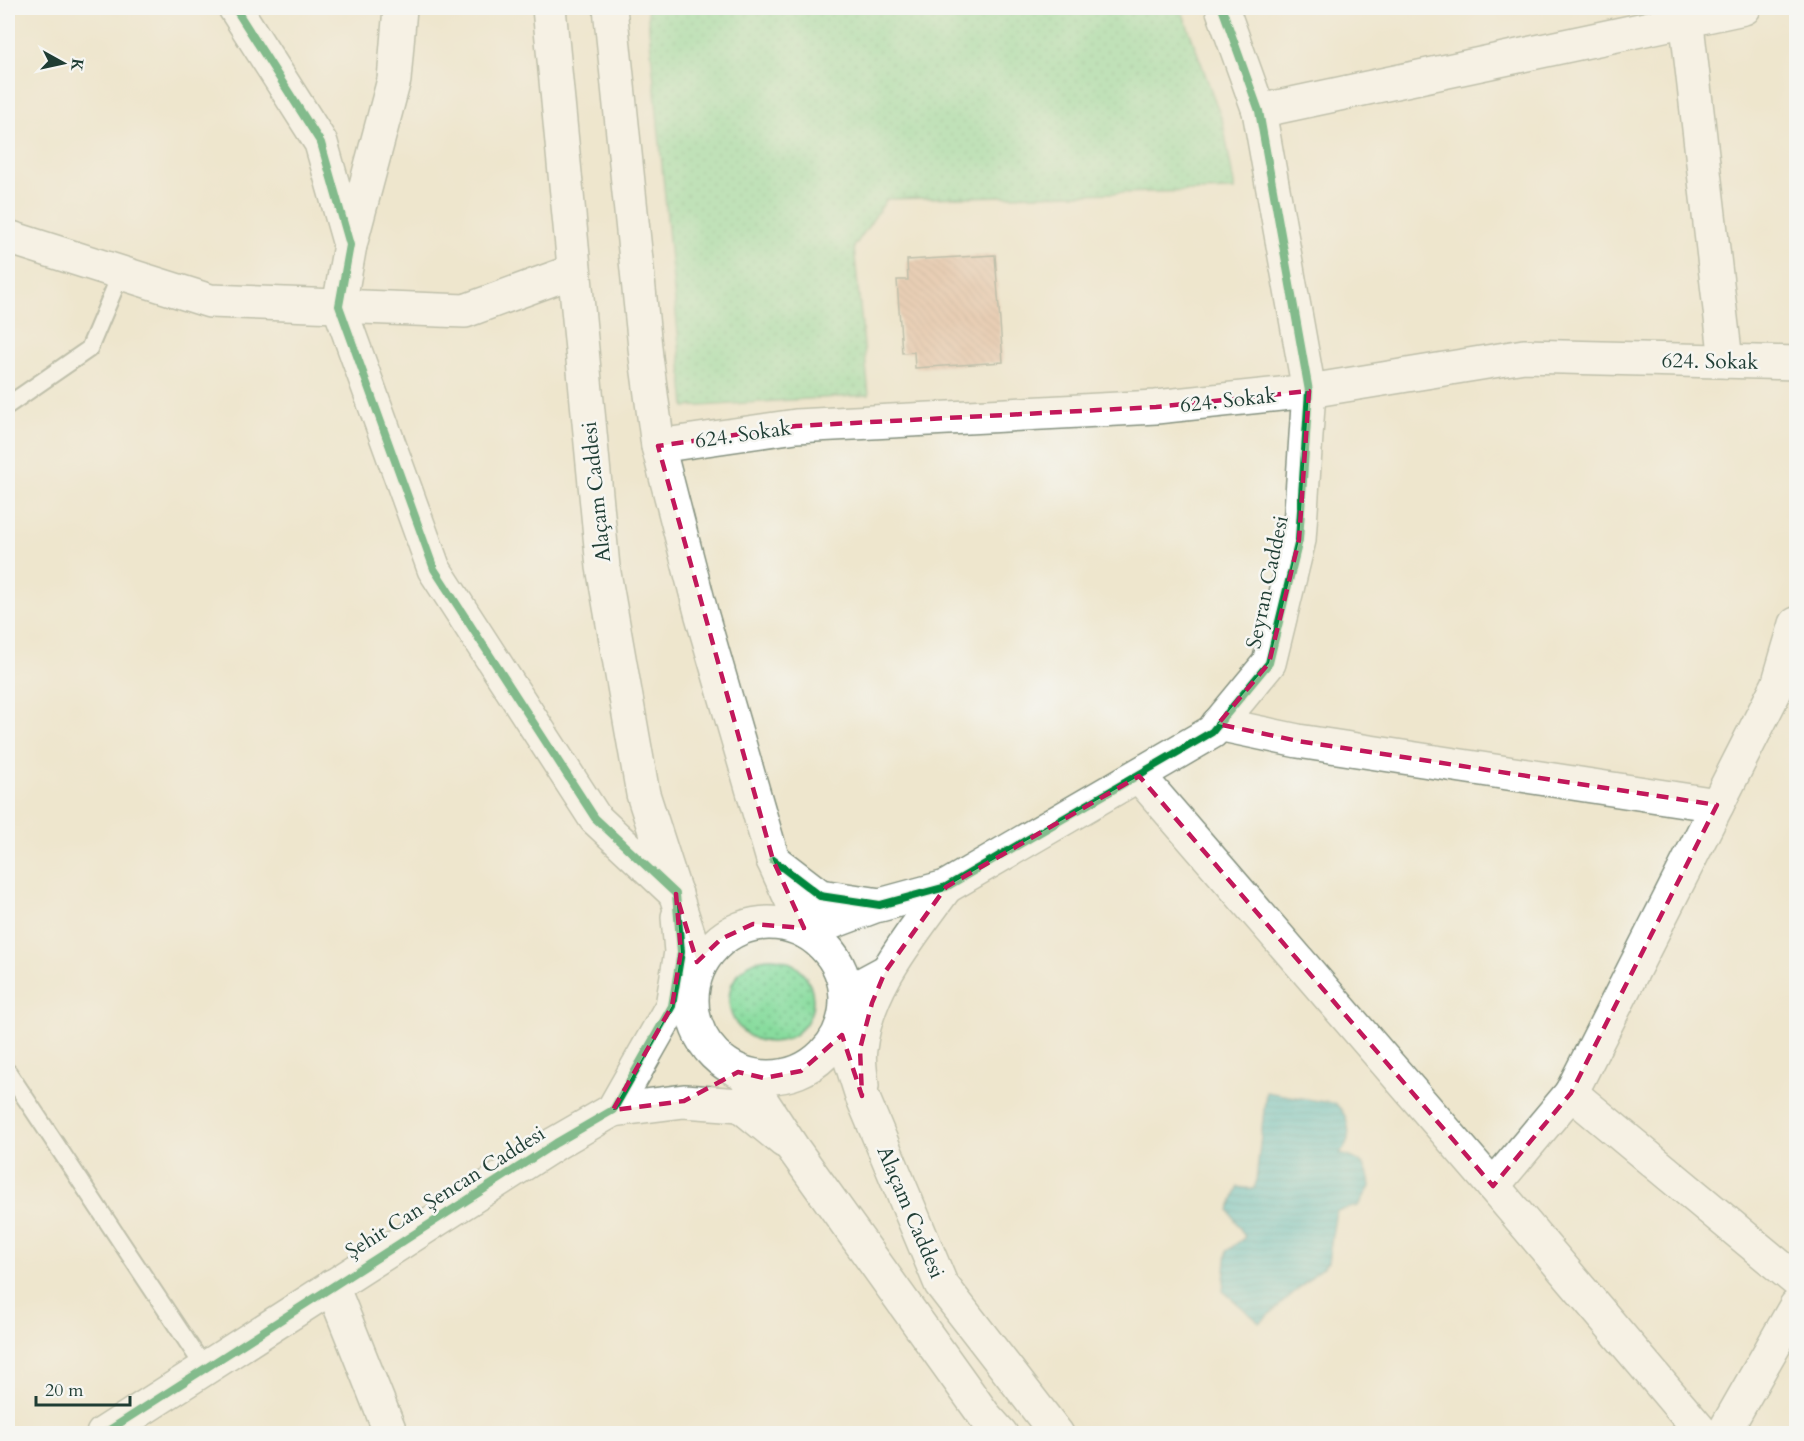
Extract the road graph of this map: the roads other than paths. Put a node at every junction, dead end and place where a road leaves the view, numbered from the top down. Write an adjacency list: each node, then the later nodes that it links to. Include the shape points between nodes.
1 (235, 8): 10 (street, via 321,143)
2 (400, 8): 10 (street, via 394,80)
3 (549, 8): 11 (street, Alaçam Caddesi)
4 (610, 8): 18 (street, via 645,357)
5 (1222, 8): 8 (street, Seyran Caddesi)
6 (1744, 8): 7 (street)
7 (1686, 14): 8 (street); 14 (street)
8 (1259, 111): 16 (street, Seyran Caddesi)
9 (8, 237): 12 (street)
10 (350, 245): 13 (street)
11 (574, 271): 13 (street, via 465,311); 25 (street, Alaçam Caddesi, via 603,567 643,794)
12 (121, 273): 13 (street, via 210,301); 17 (lane, via 89,349)
13 (339, 306): 25 (street, via 434,569 595,818)
14 (1726, 362): 15 (street, 624. Sokak); 16 (street, 624. Sokak, via 1524,356)
15 (1797, 363)
16 (1309, 391): 18 (street, 624. Sokak, via 1156,407 796,426); 20 (street, Seyran Caddesi, via 1299,540 1269,663)
17 (8, 405)
18 (658, 446): 23 (street, via 702,616)
19 (1797, 624): 22 (street, via 1778,685)
20 (1218, 724): 21 (street, Seyran Caddesi, via 1212,732); 22 (street, via 1298,741)
21 (1139, 776): 24 (street, Seyran Caddesi); 39 (street)
22 (1717, 805): 34 (street)
23 (774, 860): 26 (street, Seyran Caddesi, via 820,896); 27 (street)
24 (946, 887): 26 (street, Seyran Caddesi); 28 (street, Seyran Caddesi)
25 (676, 894): 29 (street, Alaçam Caddesi); 29 (street)
26 (880, 905): 27 (street, Seyran Caddesi)
27 (806, 932): 29 (street, via 772,922 753,924 721,939 708,952); 30 (street, via 826,948 840,969)
28 (885, 972): 30 (street, Seyran Caddesi); 35 (street, Seyran Caddesi, via 860,1049)
29 (687, 990): 33 (street, Alaçam Caddesi, via 703,1042 718,1060); 37 (street)
30 (846, 993): 31 (street, via 846,1012)
31 (840, 1030): 33 (street, via 818,1061 801,1071 764,1078); 35 (street, Alaçam Caddesi)
32 (8, 1072): 43 (lane)
33 (741, 1073): 36 (street, Şehit Can Şencan Caddesi); 38 (street, Alaçam Caddesi)
34 (1571, 1093): 39 (street); 40 (street)
35 (862, 1096): 47 (street, Alaçam Caddesi, via 941,1284)
36 (684, 1101): 37 (street, Şehit Can Şencan Caddesi); 38 (street, Şehit Can Şencan Caddesi, via 740,1105)
37 (613, 1110): 41 (street, Şehit Can Şencan Caddesi)
38 (792, 1147): 46 (street, Alaçam Caddesi)
39 (1493, 1186): 48 (street)
40 (1797, 1280)
41 (332, 1286): 43 (street, Şehit Can Şencan Caddesi); 45 (street)
42 (1797, 1306): 49 (street)
43 (204, 1367): 44 (street, Şehit Can Şencan Caddesi)
44 (103, 1434)
45 (391, 1434)
46 (1001, 1434)
47 (1057, 1434)
48 (1703, 1434)
49 (1723, 1434)

